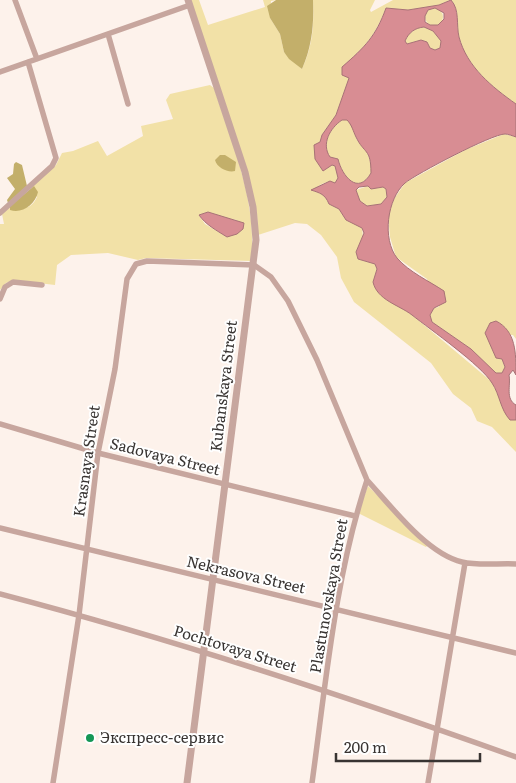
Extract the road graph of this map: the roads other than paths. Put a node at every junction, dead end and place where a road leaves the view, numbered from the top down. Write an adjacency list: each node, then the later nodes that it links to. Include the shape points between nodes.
1 (15, 0): 4 (street)
2 (189, 3): 3 (street); 9 (street, Kubanskaya Street, via 248,186 255,229)
3 (108, 34): 4 (street); 7 (street)
4 (37, 59): 5 (street)
5 (28, 62): 6 (street); 8 (street, via 56,158 52,166)
6 (0, 72)
7 (128, 104)
8 (0, 213)
9 (254, 265): 13 (street, Krasnaya Street, via 147,261 133,266 127,279 115,369); 14 (street, via 271,277 288,301 317,360); 15 (street, Kubanskaya Street)
10 (42, 285): 11 (street, via 13,282 5,287)
11 (0, 298)
12 (0, 424): 13 (street, Sadovaya Street)
13 (98, 454): 15 (street, Sadovaya Street); 18 (street, Krasnaya Street)
14 (367, 480): 16 (street, Plastunovskaya Street); 19 (street, via 431,545 452,559)
15 (225, 485): 16 (street, Sadovaya Street); 21 (street, Kubanskaya Street)
16 (355, 516): 23 (street, Plastunovskaya Street)
17 (0, 528): 18 (street, Nekrasova Street)
18 (87, 549): 21 (street, Nekrasova Street); 24 (street, Krasnaya Street)
19 (465, 563): 20 (street); 25 (street)
20 (516, 564)
21 (213, 581): 23 (street, Nekrasova Street); 26 (street, Kubanskaya Street)
22 (0, 594): 24 (street, Pochtovaya Street)
23 (337, 610): 25 (street, Nekrasova Street); 28 (street, Plastunovskaya Street)
24 (79, 615): 26 (street, Pochtovaya Street); 31 (street, Krasnaya Street)
25 (451, 637): 27 (street, Nekrasova Street); 29 (street)
26 (205, 652): 28 (street, Pochtovaya Street); 32 (street, Kubanskaya Street)
27 (516, 653)
28 (325, 690): 29 (street, Pochtovaya Street); 33 (street, Plastunovskaya Street)
29 (437, 729): 30 (street, Pochtovaya Street); 34 (street)
30 (516, 757)
31 (54, 783)
32 (187, 783)
33 (312, 783)
34 (428, 783)

